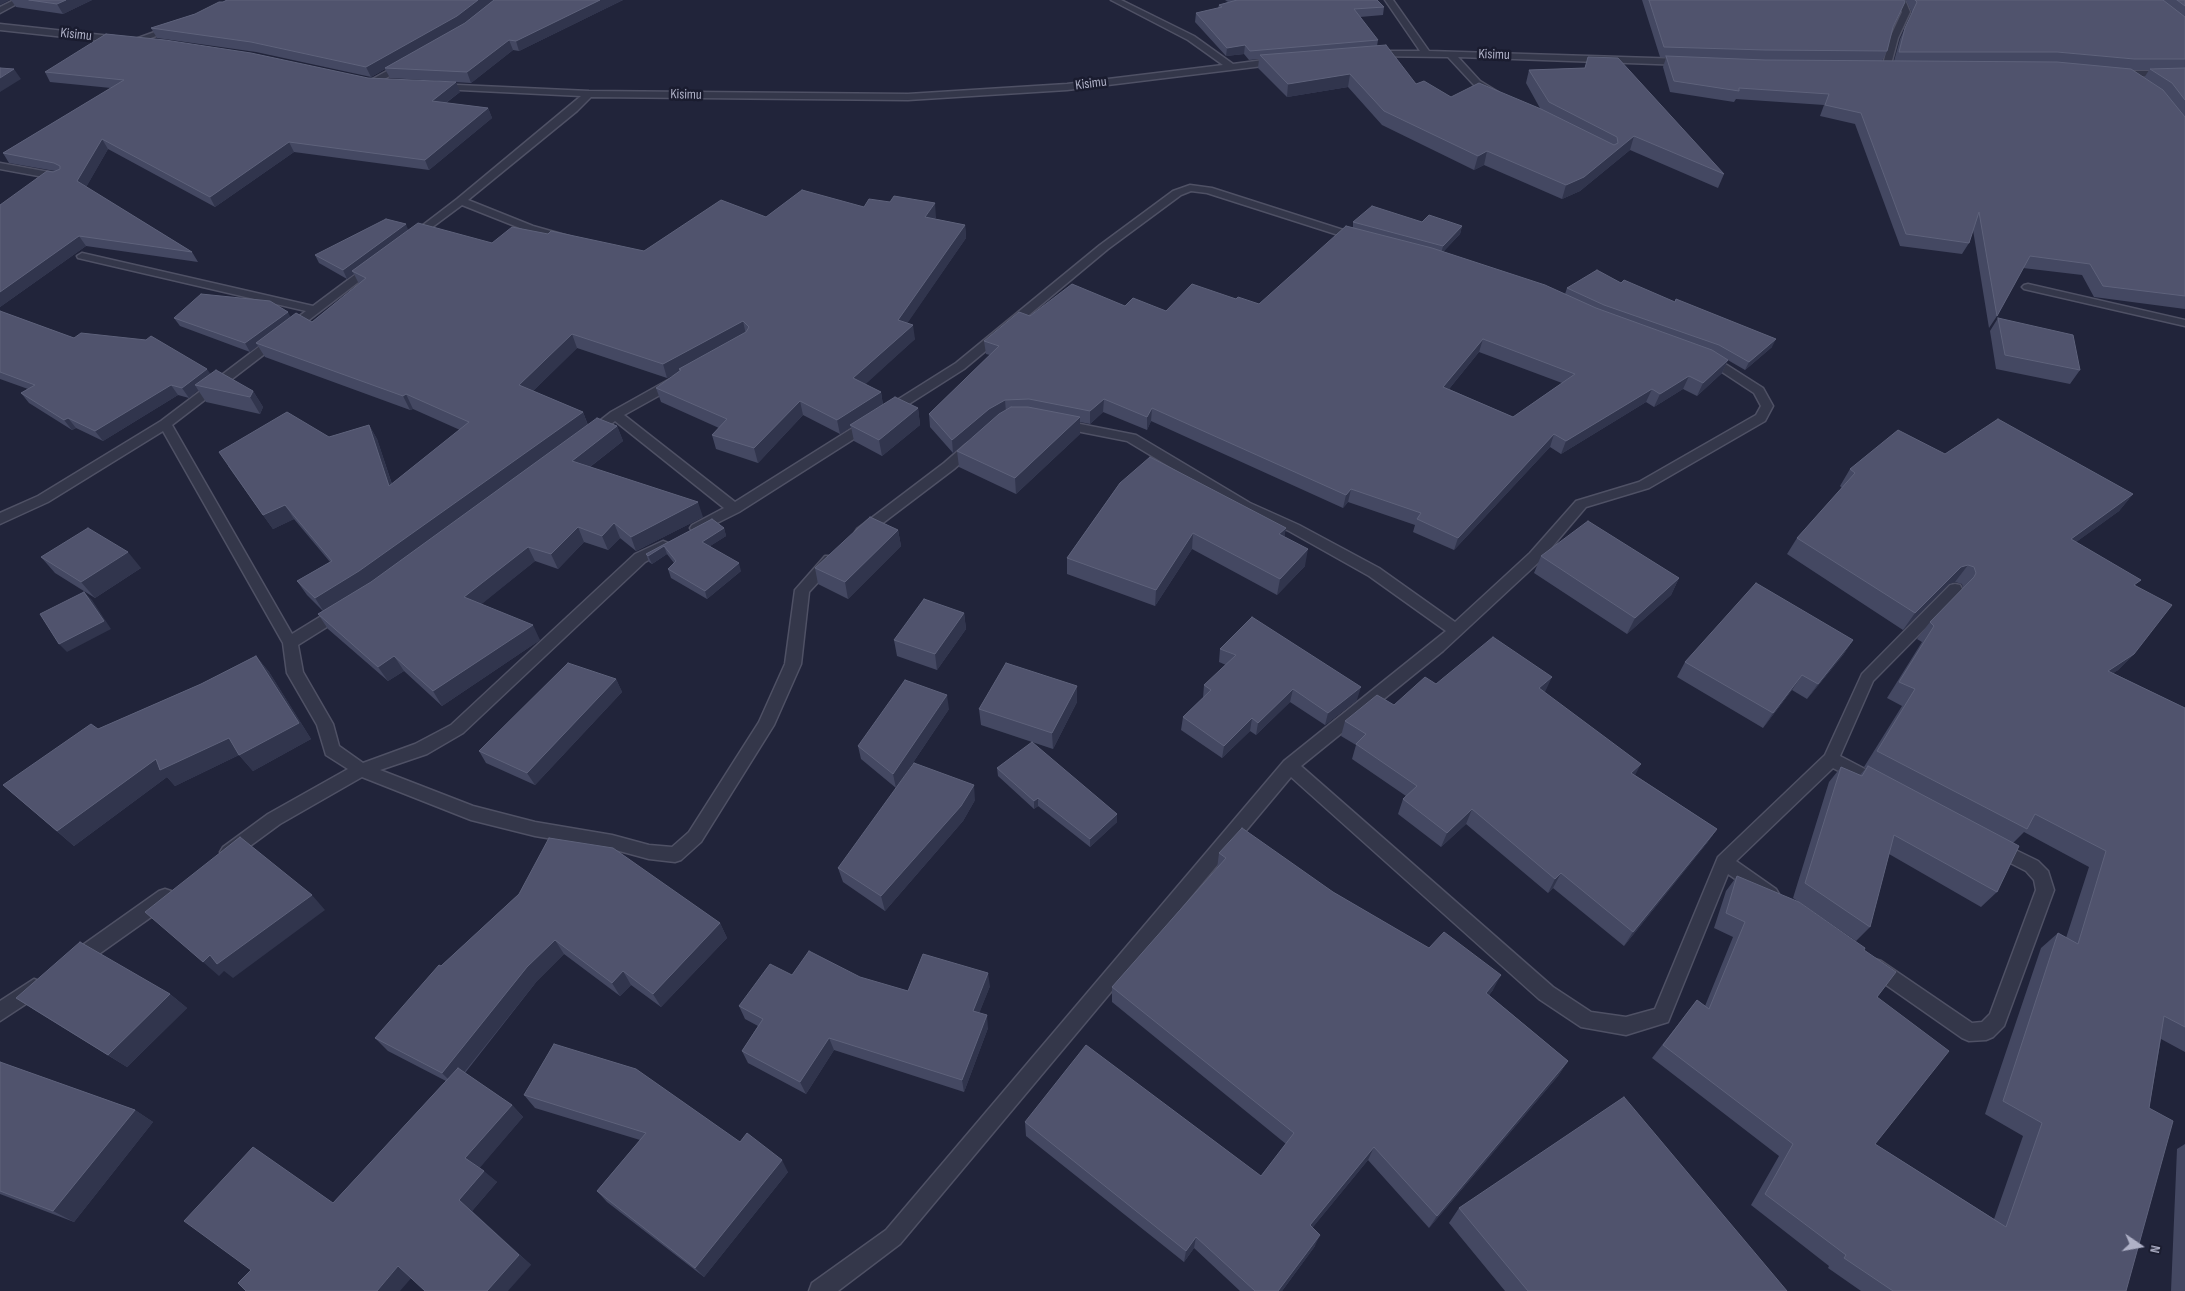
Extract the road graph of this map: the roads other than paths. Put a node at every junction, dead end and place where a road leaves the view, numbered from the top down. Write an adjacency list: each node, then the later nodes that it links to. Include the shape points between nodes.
1 (20, 0): 5 (street)
2 (1115, 0): 16 (street, via 1191,38)
3 (1390, 0): 10 (street)
4 (1901, 0): 17 (street, via 1906,12 1881,68)
5 (0, 10)
6 (179, 26): 8 (street)
7 (0, 27): 8 (street, Kisimu)
8 (134, 41): 9 (street, Kisimu)
9 (161, 43)
10 (1426, 53): 11 (street, Kisimu); 12 (street, Kisimu)
11 (1364, 54)
12 (1450, 54): 15 (street, Kisimu); 25 (street, via 1477,83)
13 (414, 58): 21 (street, via 367,81)
14 (1288, 60): 16 (street, Kisimu)
15 (1697, 63)
16 (1230, 66): 24 (street, Kisimu, via 1067,87 908,97)
17 (1898, 68)
18 (2108, 73): 20 (street)
19 (2185, 74): 20 (street)
20 (2127, 75): 23 (street)
21 (392, 83)
22 (431, 85): 24 (street, Kisimu)
23 (2144, 86)
24 (589, 94): 28 (street)
25 (1506, 100)
26 (0, 166): 27 (street)
27 (60, 178)
28 (461, 201): 29 (street, via 529,228); 31 (street)
29 (575, 241)
30 (1370, 241): 44 (street, via 1314,226 1208,190 1190,188 1177,192 1104,246 960,366)
31 (403, 243)
32 (82, 256): 35 (street)
33 (381, 260): 35 (street)
34 (2028, 287): 36 (street)
35 (316, 310): 41 (street)
36 (2185, 323)
37 (1693, 352): 50 (street, via 1711,358 1759,391 1767,406 1762,418 1644,485 1581,504 1535,557)
38 (686, 374): 39 (street)
39 (615, 415): 43 (street); 44 (street)
40 (1048, 422): 50 (street, via 1131,438 1245,506 1294,528 1374,572)
41 (165, 424): 45 (street, via 43,498); 51 (street)
42 (982, 437): 46 (street)
43 (577, 442)
44 (734, 509): 54 (street, via 640,558 458,729 421,749)
45 (0, 519)
46 (854, 539)
47 (839, 552): 54 (street, via 802,590 794,664 766,725 695,837 675,855 535,829 471,812)
48 (1955, 589): 52 (street, via 1867,678)
49 (349, 606): 51 (street)
50 (1456, 630): 53 (street)
51 (290, 643): 54 (street, via 295,673 325,724 332,750)
52 (1831, 759): 55 (street); 58 (street)
53 (1290, 766): 58 (street, via 1546,993 1588,1021 1626,1026 1660,1016); 65 (street, via 893,1237)
54 (361, 770): 57 (street, via 274,819)
55 (1892, 792)
56 (1980, 838): 61 (street, via 2032,866 2042,876 2045,890 1997,1020 1986,1031 1969,1032)
57 (219, 859)
58 (1724, 862): 60 (street)
59 (179, 887): 62 (street)
60 (1781, 902)
61 (1863, 958)
62 (61, 970)
63 (46, 980): 64 (street)
64 (0, 1012)
65 (820, 1291)

